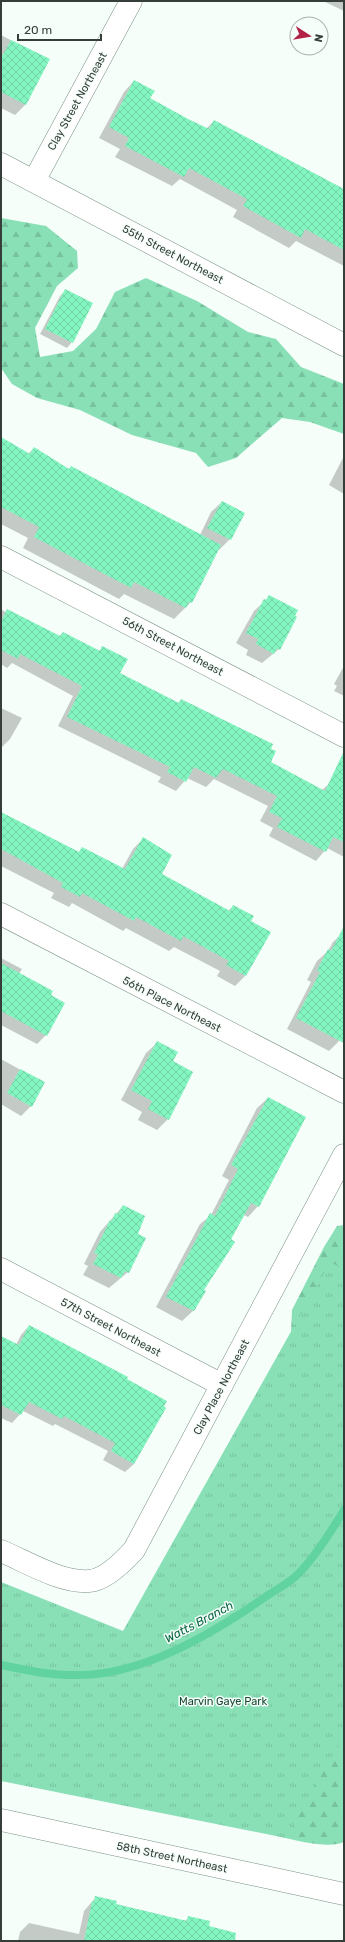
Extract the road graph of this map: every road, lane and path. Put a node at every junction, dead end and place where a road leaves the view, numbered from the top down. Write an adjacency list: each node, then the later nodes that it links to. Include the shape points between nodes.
1 (131, 1): 3 (street, Clay Street Northeast)
2 (1, 164): 3 (street, 55th Street Northeast)
3 (34, 181): 4 (street, 55th Street Northeast)
4 (344, 344)
5 (1, 557): 6 (street, 56th Street Northeast)
6 (344, 736)
7 (1, 914): 8 (street, 56th Place Northeast)
8 (344, 1092)
9 (344, 1155): 11 (street, Clay Place Northeast)
10 (1, 1269): 11 (street, 57th Street Northeast)
11 (222, 1385): 12 (street, Clay Place Northeast, via 134,1550 124,1562 107,1574 90,1581 68,1580)
12 (1, 1551)
13 (1, 1820): 14 (street, 58th Street Northeast)
14 (344, 1894)

